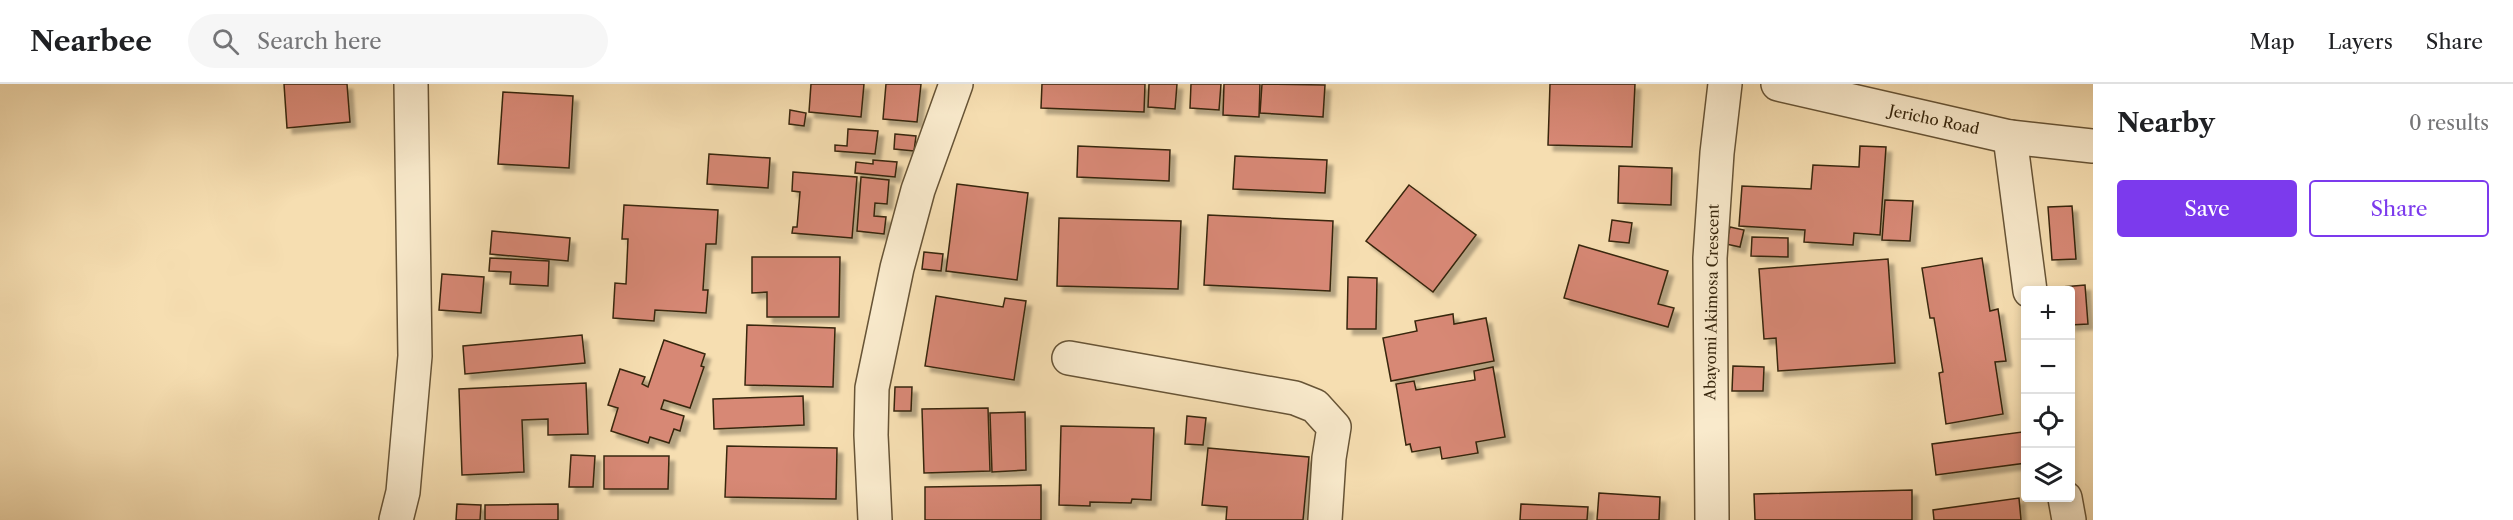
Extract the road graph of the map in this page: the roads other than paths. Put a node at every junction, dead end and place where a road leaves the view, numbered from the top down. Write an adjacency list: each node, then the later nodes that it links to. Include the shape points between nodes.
1 (411, 84): 10 (street, via 415,356 403,492)
2 (956, 84): 11 (street, via 918,190 872,388)
3 (1725, 84): 13 (street, Abayomi Akimosa Crescent, via 1710,258)
4 (1778, 84): 5 (street, Jericho Road)
5 (2010, 137): 6 (street, Jericho Road); 7 (street)
6 (2093, 146)
7 (2029, 286)
8 (1070, 358): 12 (street, via 1295,398 1316,406 1334,427)
9 (2066, 502): 14 (street)
10 (396, 520)
11 (874, 520)
12 (1325, 520)
13 (1712, 520)
14 (2069, 520)

